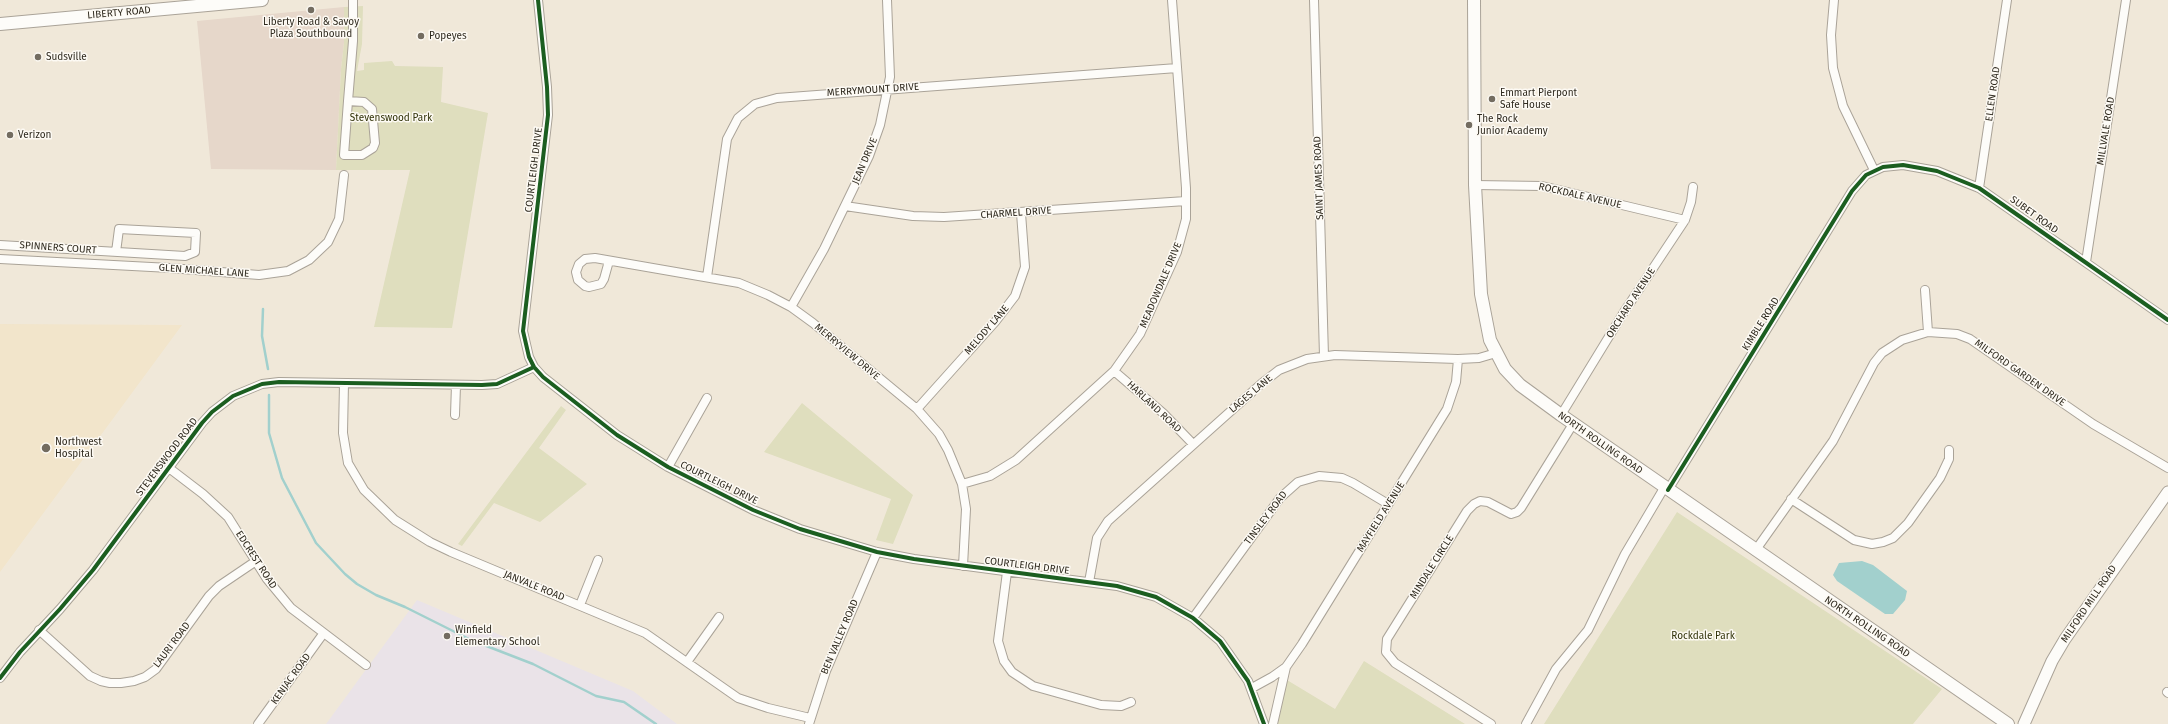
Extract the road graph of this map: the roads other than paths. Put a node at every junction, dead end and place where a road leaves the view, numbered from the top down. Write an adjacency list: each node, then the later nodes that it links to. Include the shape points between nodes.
1 (262, 0): 11 (main road, LIBERTY ROAD)
2 (353, 0): 14 (street)
3 (538, 0): 37 (street, COURTLEIGH DRIVE, via 548,115 523,331 526,348)
4 (887, 0): 13 (street, JEAN DRIVE, via 890,49)
5 (1172, 0): 12 (street, MEADOWDALE DRIVE)
6 (1314, 0): 35 (street, SAINT JAMES ROAD)
7 (1474, 0): 17 (main road, NORTH ROLLING ROAD)
8 (1834, 0): 15 (street, via 1833,68 1843,106)
9 (2007, 0): 19 (street, ELLEN ROAD)
10 (2126, 0): 28 (street, MILLVALE ROAD)
11 (0, 24)
12 (1177, 68): 13 (street, MERRYMOUNT DRIVE); 20 (street, MEADOWDALE DRIVE)
13 (888, 89): 21 (street, JEAN DRIVE, via 875,140); 29 (street, MERRYMOUNT DRIVE, via 777,98 755,104 738,118 726,144)
14 (348, 101): 14 (street, via 364,102 372,110 375,142 373,148 362,155 344,155)
15 (1874, 170): 19 (street, SUBET ROAD, via 1892,165 1919,167 1958,178); 52 (street, KIMBLE ROAD, via 1852,191)
16 (344, 175): 26 (street, GLEN MICHAEL LANE, via 339,219 328,242 309,260 288,271 259,275)
17 (1475, 185): 23 (street, ROCKDALE AVENUE, via 1542,186); 34 (main road, NORTH ROLLING ROAD, via 1481,294 1485,320)
18 (1693, 187): 23 (street, ORCHARD AVENUE, via 1692,202)
19 (1979, 188): 28 (street, SUBET ROAD)
20 (1186, 201): 22 (street, CHARMEL DRIVE); 38 (street, MEADOWDALE DRIVE, via 1183,235 1177,252 1140,334)
21 (845, 206): 22 (street, CHARMEL DRIVE, via 927,217); 31 (street, JEAN DRIVE)
22 (1021, 212): 42 (street, MELODY LANE, via 1026,253 1025,267 1015,296 1003,313)
23 (1684, 220): 44 (street, ORCHARD AVENUE)
24 (0, 245): 25 (street, SPINNERS COURT)
25 (116, 252): 25 (street, SPINNERS COURT, via 185,256 195,252 196,233 119,229)
26 (0, 259)
27 (609, 261): 29 (street, MERRYVIEW DRIVE)
28 (2086, 262): 32 (street, SUBET ROAD)
29 (707, 277): 31 (street, MERRYVIEW DRIVE, via 739,284)
30 (1925, 290): 33 (street)
31 (791, 307): 42 (street, MERRYVIEW DRIVE)
32 (2168, 320)
33 (1928, 332): 50 (street, MILFORD GARDEN DRIVE, via 1957,334 1970,339 2093,424); 54 (street, MILFORD GARDEN DRIVE, via 1902,340 1882,353 1874,363 1833,442)
34 (1496, 353): 36 (street, LAGES LANE, via 1479,358); 44 (main road, NORTH ROLLING ROAD, via 1505,369 1520,385)
35 (1324, 356): 36 (street, LAGES LANE); 46 (street, LAGES LANE, via 1298,362 1275,373)
36 (1458, 359): 55 (street, MAYFIELD AVENUE, via 1454,392 1447,409)
37 (534, 367): 40 (street, STEVENSWOOD ROAD, via 497,384); 48 (street, COURTLEIGH DRIVE, via 557,389 617,435)
38 (1114, 371): 46 (street, HARLAND ROAD, via 1163,413); 51 (street, MEADOWDALE DRIVE, via 1016,460 990,476)
39 (344, 383): 40 (street, STEVENSWOOD ROAD); 49 (street, STEVENSWOOD ROAD, via 279,382 262,384 233,396 212,412); 63 (street, JANVALE ROAD, via 343,433 348,463 364,490 376,504 395,520 437,545)
40 (456, 385): 43 (street)
41 (707, 398): 48 (street)
42 (917, 409): 51 (street, MERRYVIEW DRIVE, via 939,434)
43 (455, 415)
44 (1560, 416): 45 (main road, NORTH ROLLING ROAD)
45 (1573, 424): 52 (main road, NORTH ROLLING ROAD); 78 (street, MINDALE CIRCLE, via 1517,512 1511,514 1488,502 1480,501 1467,511 1387,640 1386,652 1395,663)
46 (1193, 444): 62 (street, LAGES LANE, via 1102,528 1095,547)
47 (1949, 450): 54 (street, via 1946,468 1917,510 1900,532 1883,542 1872,544 1854,540)
48 (668, 467): 57 (street, COURTLEIGH DRIVE, via 732,500 800,529)
49 (169, 468): 59 (street, EDCREST ROAD, via 228,517); 66 (street, STEVENSWOOD ROAD, via 93,570)
50 (2168, 468)
51 (962, 484): 60 (street, MERRYVIEW DRIVE, via 966,509)
52 (1666, 489): 56 (main road, NORTH ROLLING ROAD); 79 (street, via 1625,554 1588,630 1556,669)
53 (2168, 492): 81 (main road, MILFORD MILL ROAD, via 2065,639 2052,661)
54 (1791, 499): 56 (street, MILFORD GARDEN DRIVE)
55 (1388, 504): 65 (street, TINSLEY ROAD, via 1342,478 1319,476 1298,482 1280,498); 70 (street, MAYFIELD AVENUE)
56 (1755, 551): 80 (main road, NORTH ROLLING ROAD)
57 (876, 552): 60 (street, COURTLEIGH DRIVE); 74 (street, BEN VALLEY ROAD, via 826,671)
58 (598, 560): 63 (street)
59 (256, 561): 66 (street, LAURI ROAD, via 219,586 209,596 156,669 145,677 110,683 90,676); 67 (street, EDCREST ROAD, via 283,598)
60 (963, 566): 61 (street, COURTLEIGH DRIVE)
61 (1007, 572): 62 (street, COURTLEIGH DRIVE); 73 (street, via 998,641 1004,661 1012,672 1033,686 1101,704 1121,706)
62 (1089, 582): 65 (street, COURTLEIGH DRIVE, via 1151,595)
63 (580, 605): 68 (street, JANVALE ROAD, via 645,633)
64 (719, 617): 68 (street)
65 (1194, 618): 72 (street, COURTLEIGH DRIVE, via 1230,653)
66 (40, 630): 71 (street, STEVENSWOOD ROAD)
67 (324, 634): 69 (street, EDCREST ROAD); 75 (street, KENJAC ROAD)
68 (686, 662): 74 (street, JANVALE ROAD, via 738,698)
69 (366, 665)
70 (1286, 667): 72 (street, MAYFIELD AVENUE); 77 (street, MAYFIELD AVENUE)
71 (0, 678)
72 (1252, 688): 76 (street)
73 (1131, 702)
74 (809, 721)
75 (258, 724)
76 (1264, 724)
77 (1273, 724)
78 (1491, 724)
79 (1526, 724)
80 (2008, 724)
81 (2024, 724)

